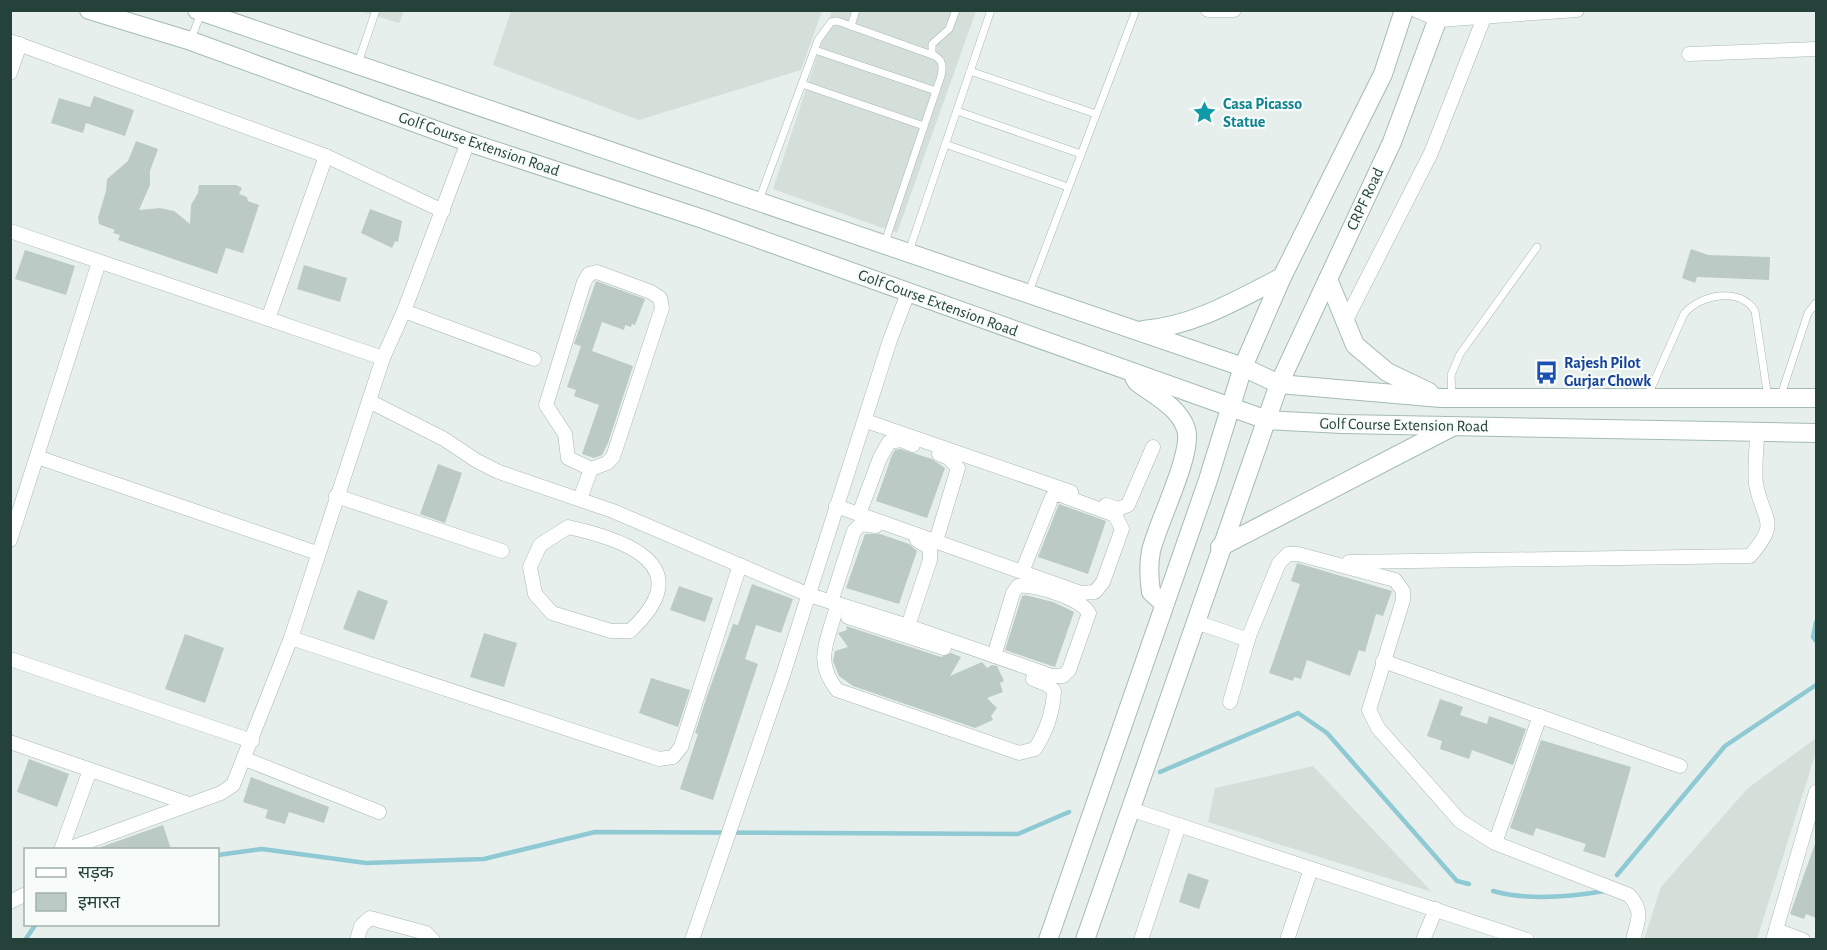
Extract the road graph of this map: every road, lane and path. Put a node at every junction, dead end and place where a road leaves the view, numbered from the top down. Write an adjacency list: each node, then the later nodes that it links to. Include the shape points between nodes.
1 (89, 10): 16 (main road, Golf Course Extension Road)
2 (376, 10): 22 (lane)
3 (856, 10): 15 (lane)
4 (956, 10): 21 (lane, via 949,29 932,44)
5 (991, 10): 23 (lane)
6 (1136, 10): 28 (lane)
7 (1208, 10): 8 (street)
8 (1233, 10)
9 (1404, 10): 42 (main road, via 1383,74)
10 (1416, 10): 13 (street)
11 (1577, 10): 14 (street)
12 (200, 11): 16 (lane); 22 (main road, Golf Course Extension Road)
13 (1440, 15): 14 (street); 43 (main road, CRPF Road, via 1392,142)
14 (1486, 15): 49 (street, via 1431,153)
15 (851, 26): 19 (lane, via 831,22); 21 (lane)
16 (191, 41): 30 (main road, Golf Course Extension Road)
17 (15, 43): 24 (street); 33 (street)
18 (1816, 49): 20 (street)
19 (815, 50): 25 (lane); 26 (lane)
20 (1689, 54)
21 (932, 55): 26 (lane, via 943,66)
22 (357, 65): 35 (main road, Golf Course Extension Road)
23 (970, 71): 27 (lane); 28 (lane)
24 (10, 73)
25 (802, 84): 29 (lane); 35 (lane)
26 (936, 91): 29 (lane)
27 (957, 111): 31 (lane); 32 (lane)
28 (1096, 114): 32 (lane)
29 (924, 126): 38 (lane)
30 (468, 142): 36 (street); 44 (main road, Golf Course Extension Road, via 703,219)
31 (945, 144): 34 (lane); 40 (lane)
32 (1081, 154): 34 (lane)
33 (326, 156): 36 (street); 48 (street)
34 (1068, 187): 45 (lane)
35 (759, 202): 38 (main road, Golf Course Extension Road)
36 (443, 211): 47 (street)
37 (10, 231): 41 (street)
38 (884, 245): 40 (main road, Golf Course Extension Road)
39 (1537, 247): 56 (lane, via 1460,354)
40 (909, 253): 45 (main road, Golf Course Extension Road)
41 (99, 262): 48 (street); 70 (street)
42 (1282, 277): 50 (main road, via 1208,315 1169,328); 53 (main road)
43 (1328, 279): 49 (main road); 55 (main road, CRPF Road)
44 (908, 293): 54 (main road, Golf Course Extension Road); 64 (street)
45 (1028, 294): 50 (main road, Golf Course Extension Road)
46 (1816, 303): 59 (lane, via 1808,313)
47 (404, 311): 51 (street); 52 (street)
48 (268, 319): 51 (street)
49 (1345, 322): 56 (main road, via 1355,345 1388,372)
50 (1136, 331): 53 (main road, Golf Course Extension Road)
51 (383, 358): 61 (street)
52 (534, 359)
53 (1243, 367): 55 (main road, Golf Course Extension Road); 62 (main road)
54 (1132, 372): 62 (main road, Golf Course Extension Road); 87 (main road, via 1137,382 1175,410 1187,434 1149,570 1151,592)
55 (1278, 384): 56 (main road, Golf Course Extension Road); 63 (main road, CRPF Road)
56 (1446, 398): 57 (main road, Golf Course Extension Road)
57 (1647, 398): 58 (main road, Golf Course Extension Road); 59 (lane, via 1684,314 1702,299 1727,296 1752,305 1755,311)
58 (1683, 398): 59 (main road, Golf Course Extension Road); 66 (main road)
59 (1774, 398): 60 (main road, Golf Course Extension Road)
60 (1816, 398)
61 (369, 401): 72 (street); 73 (street, via 500,472)
62 (1231, 405): 63 (main road, Golf Course Extension Road); 87 (main road)
63 (1267, 420): 65 (main road, Golf Course Extension Road); 80 (main road, CRPF Road)
64 (866, 421): 69 (street, via 1118,509 1132,499); 74 (street)
65 (1454, 426): 66 (main road, Golf Course Extension Road); 80 (main road)
66 (1686, 430): 67 (main road, Golf Course Extension Road)
67 (1757, 432): 68 (main road, Golf Course Extension Road); 83 (street, via 1756,484 1769,523 1765,538 1750,556)
68 (1816, 433)
69 (1153, 447)
70 (37, 457): 78 (street); 82 (street)
71 (591, 470): 71 (street, via 613,457 663,308 660,298 651,292 597,272 589,274 584,282 546,405 565,434 568,458); 73 (street)
72 (336, 496): 81 (street); 82 (street)
73 (580, 499): 75 (street)
74 (836, 506): 76 (street); 86 (street)
75 (614, 511): 77 (street); 84 (street)
76 (860, 514): 79 (street); 79 (street, via 880,458 890,442 901,440 949,458 958,468)
77 (606, 535): 77 (street, via 568,527 540,545 530,567 534,594 552,613 611,631 630,631 656,600 660,580 650,562 632,547)
78 (10, 540)
79 (936, 540): 85 (street)
80 (1220, 547): 89 (main road, CRPF Road)
81 (502, 551)
82 (317, 553): 92 (street)
83 (1332, 563): 91 (street, via 1298,554 1283,557); 95 (street, via 1387,576 1402,591 1403,600)
84 (740, 565): 86 (street); 92 (street, via 681,747 673,757 659,759)
85 (1022, 572): 85 (street, via 1081,593 1095,592 1103,582 1122,529 1119,520 1115,515 1058,494 1052,497)
86 (807, 599): 88 (street); 119 (street)
87 (1164, 604): 120 (main road)
88 (833, 607): 88 (street, via 823,656 827,677 837,690 1019,753 1035,749 1043,737 1053,705 1053,692 1048,685); 90 (street); 90 (street, via 854,531 861,524 871,525 923,542 930,548 930,560)
89 (1196, 622): 91 (street, via 1243,639); 105 (main road, CRPF Road)
90 (908, 626): 93 (street)
91 (1249, 636): 96 (street)
92 (291, 638): 98 (street)
93 (994, 656): 93 (street, via 1018,586 1027,585 1074,599 1089,613 1069,670 1063,676 1052,676)
94 (10, 659): 98 (street)
95 (1383, 661): 97 (street); 109 (street, via 1369,710 1378,729 1460,820)
96 (1230, 702)
97 (1540, 716): 101 (street); 109 (street)
98 (252, 741): 100 (street)
99 (10, 742): 102 (street)
100 (245, 759): 104 (street, via 233,785); 107 (street)
101 (1680, 766)
102 (90, 770): 104 (street); 110 (street)
103 (1816, 792): 106 (street)
104 (189, 804): 111 (street)
105 (1130, 809): 108 (street); 121 (main road, CRPF Road)
106 (1814, 809): 116 (street)
107 (379, 812)
108 (1179, 825): 112 (street); 122 (street)
109 (1495, 843): 126 (street, via 1629,895 1640,913)
110 (63, 848)
111 (66, 848)
112 (1311, 868): 115 (street); 123 (street)
113 (24, 895): 114 (street)
114 (10, 902)
115 (1436, 909): 124 (street); 125 (street)
116 (1774, 935): 127 (street)
117 (357, 939): 118 (street, via 361,926 370,918 426,933)
118 (433, 939)
119 (692, 939)
120 (1047, 939)
121 (1085, 939)
122 (1141, 939)
123 (1287, 939)
124 (1423, 939)
125 (1527, 939)
126 (1633, 939)
127 (1803, 939)

